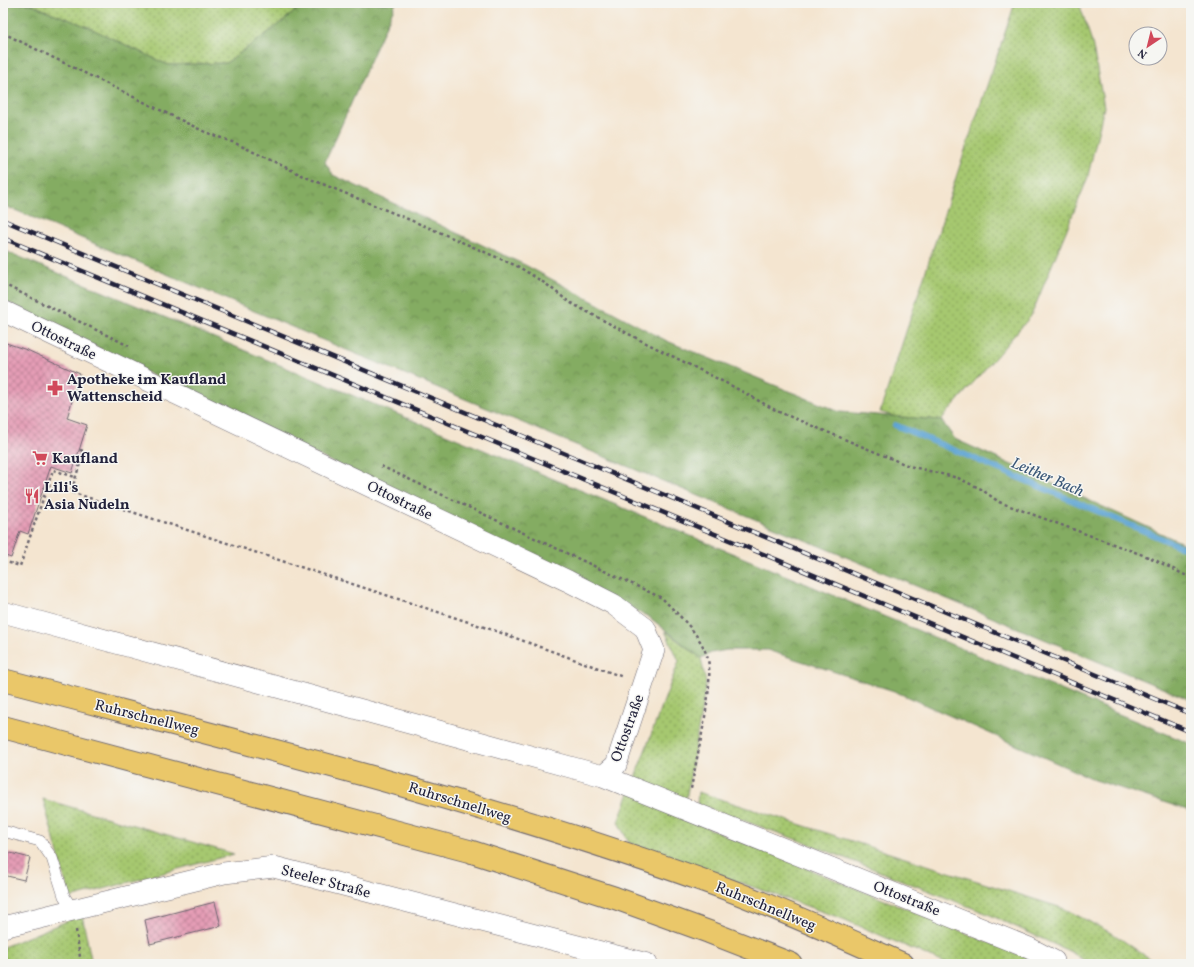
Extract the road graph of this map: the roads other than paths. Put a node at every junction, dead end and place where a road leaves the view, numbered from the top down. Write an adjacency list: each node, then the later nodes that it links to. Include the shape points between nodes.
1 (3, 311): 5 (street, Ottostraße, via 613,604 645,628 654,650 616,765)
2 (3, 612): 5 (street, Ottostraße)
3 (3, 680): 12 (highway, Ruhrschnellweg, via 340,767 481,808 724,888)
4 (3, 727): 11 (highway, via 469,851 615,898)
5 (603, 776): 9 (street, Ottostraße, via 975,925 1029,948)
6 (3, 831): 7 (lane, via 40,841 52,858 64,896)
7 (72, 910): 8 (street, Steeler Straße); 10 (street, Steeler Straße, via 224,873 274,868)
8 (3, 927)
9 (1053, 963)
10 (647, 964)
11 (791, 964)
12 (903, 964)

